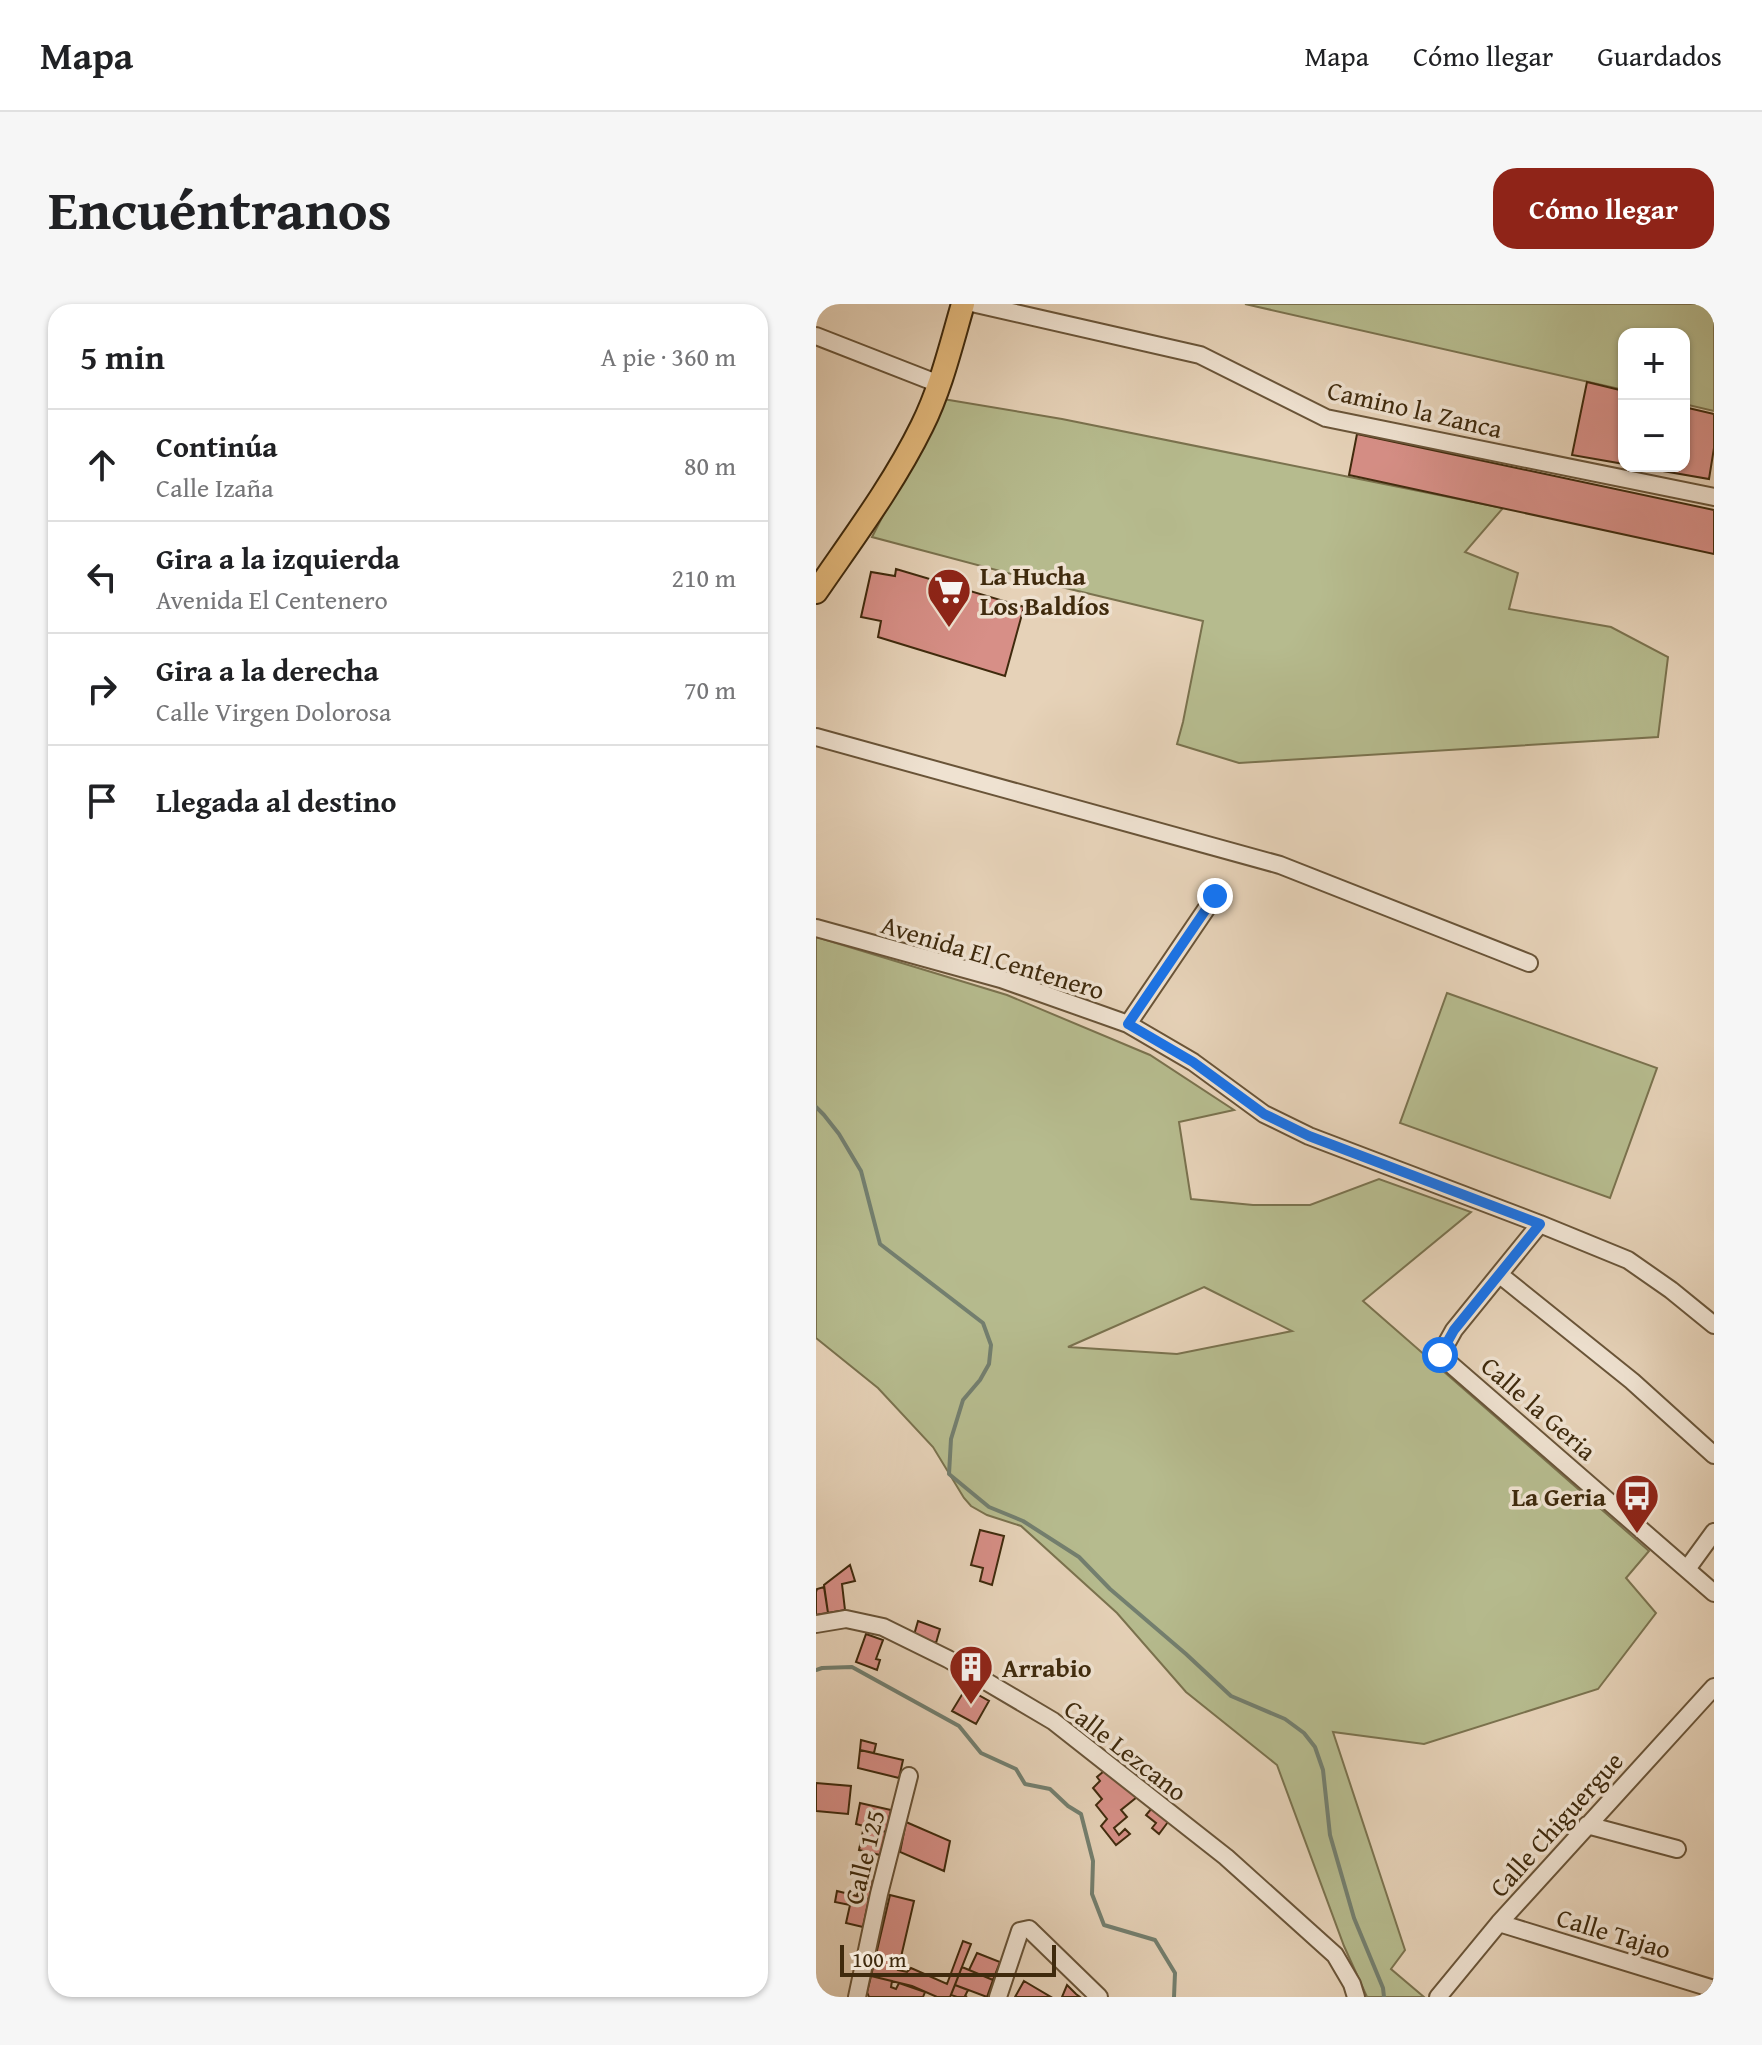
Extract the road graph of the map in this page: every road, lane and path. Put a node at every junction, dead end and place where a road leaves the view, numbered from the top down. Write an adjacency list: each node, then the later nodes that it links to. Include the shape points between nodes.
1 (963, 304): 4 (main road)
2 (976, 304): 5 (street, Camino la Zanca, via 1200,355 1326,418)
3 (816, 336): 4 (street)
4 (939, 384): 6 (main road, via 895,476)
5 (1714, 497)
6 (816, 592)
7 (816, 737): 10 (street, via 1280,865)
8 (1215, 896): 11 (street)
9 (816, 928): 11 (street, Avenida El Centenero, via 1001,979)
10 (1529, 963)
11 (1128, 1024): 12 (street, Avenida El Centenero, via 1193,1062 1264,1114 1309,1136)
12 (1540, 1224): 13 (street); 14 (street, Avenida El Centenero, via 1628,1260)
13 (1500, 1275): 15 (street); 17 (street, Calle la Geria, via 1440,1355)
14 (1714, 1325)
15 (1714, 1455)
16 (1714, 1532): 17 (street)
17 (1687, 1569): 18 (street, Calle la Geria)
18 (1714, 1593)
19 (816, 1624): 29 (street, Calle Lezcano, via 846,1619 883,1627 1053,1721 1226,1857 1335,1955)
20 (1714, 1687): 22 (street, Calle Chiguergue)
21 (909, 1776): 26 (street, Calle 125)
22 (1587, 1825): 23 (street); 24 (street, Calle Chiguergue)
23 (1677, 1849)
24 (1499, 1923): 25 (street, Calle Tajao); 30 (street, Calle Chiguergue)
25 (1714, 1989)
26 (857, 1997)
27 (998, 1997): 28 (street, via 1020,1931 1029,1929)
28 (1099, 1997)
29 (1356, 1997)
30 (1438, 1997)

